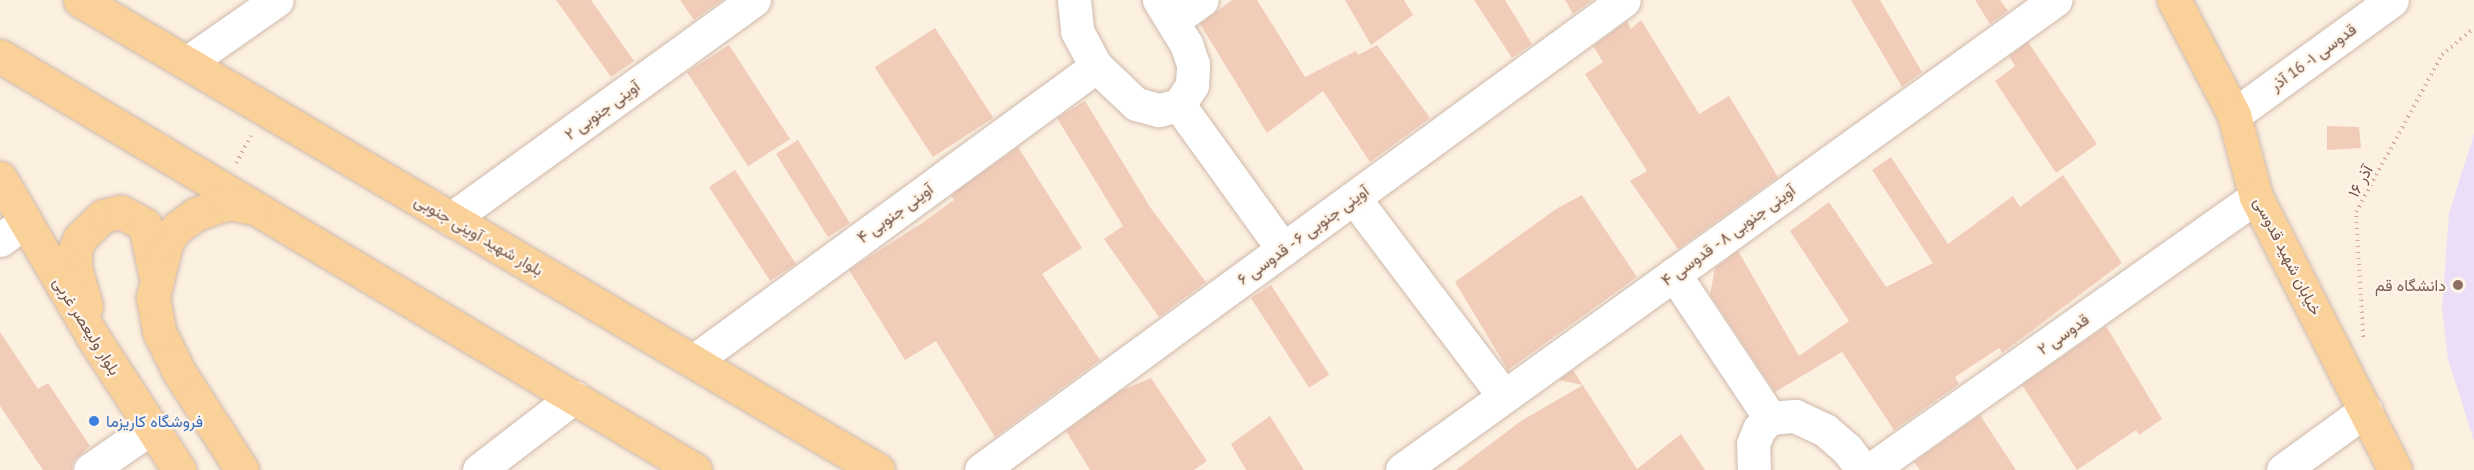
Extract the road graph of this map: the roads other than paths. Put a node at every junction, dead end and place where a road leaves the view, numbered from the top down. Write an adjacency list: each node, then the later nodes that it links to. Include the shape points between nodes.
1 (80, 0): 12 (main road, بلوار شهید آوینی جنوبی)
2 (277, 0): 12 (street)
3 (754, 0): 20 (street, آوینی جنوبی ۲)
4 (1074, 0): 13 (street, via 1077,31)
5 (1202, 0): 10 (street)
6 (1624, 0): 18 (street, آوینی جنوبی ۶ - قدوسی ۶)
7 (2055, 0): 23 (street, آوینی جنوبی ۸ - قدوسی ۴)
8 (2174, 0): 15 (main road, خیابان شهید قدوسی)
9 (2392, 0): 15 (street, قدوسی ۱- 16 آذر)
10 (1166, 10): 14 (street, via 1193,64 1192,85)
11 (0, 56): 19 (main road)
12 (188, 62): 20 (main road, بلوار شهید آوینی جنوبی)
13 (1096, 66): 14 (street, via 1136,104 1159,110); 26 (street, آوینی جنوبی ۴)
14 (1179, 105): 22 (street)
15 (2234, 115): 17 (main road, خیابان شهید قدوسی)
16 (0, 178): 21 (main road, بلوار ولیعصر غربی)
17 (2256, 197): 29 (main road, خیابان شهید قدوسی); 43 (street, قدوسی ۲)
18 (1354, 198): 22 (street, آوینی جنوبی ۶ - قدوسی ۶); 27 (street)
19 (258, 209): 24 (main road, via 228,203 196,214 167,240); 28 (main road)
20 (451, 219): 26 (main road, بلوار شهید آوینی جنوبی)
21 (13, 231): 25 (main road, بلوار ولیعصر غربی)
22 (1283, 249): 39 (street, آوینی جنوبی ۶ - قدوسی ۶)
23 (1674, 274): 27 (street, آوینی جنوبی ۸ - قدوسی ۴); 30 (street)
24 (156, 278): 25 (main road, via 145,225 121,212 103,216 90,227 75,250 75,268); 35 (main road, via 153,297 159,332 179,372)
25 (96, 342): 31 (main road, بلوار ولیعصر غربی)
26 (695, 360): 32 (main road, بلوار شهید آوینی جنوبی)
27 (1504, 396): 40 (street, آوینی جنوبی ۸ - قدوسی ۴)
28 (574, 398): 36 (street); 37 (main road)
29 (2367, 410): 44 (street); 45 (main road, خیابان شهید قدوسی)
30 (1770, 418): 41 (street, via 1759,429 1753,444); 42 (street, via 1795,416 1825,430)
31 (152, 427): 33 (street); 34 (main road, بلوار ولیعصر غربی)
32 (842, 458): 38 (main road, بلوار شهید آوینی جنوبی)
33 (90, 470)
34 (179, 470)
35 (242, 470)
36 (479, 470)
37 (695, 470)
38 (878, 470)
39 (981, 470)
40 (1402, 470)
41 (1754, 470)
42 (1863, 470)
43 (1870, 470)
44 (2283, 470)
45 (2395, 470)

